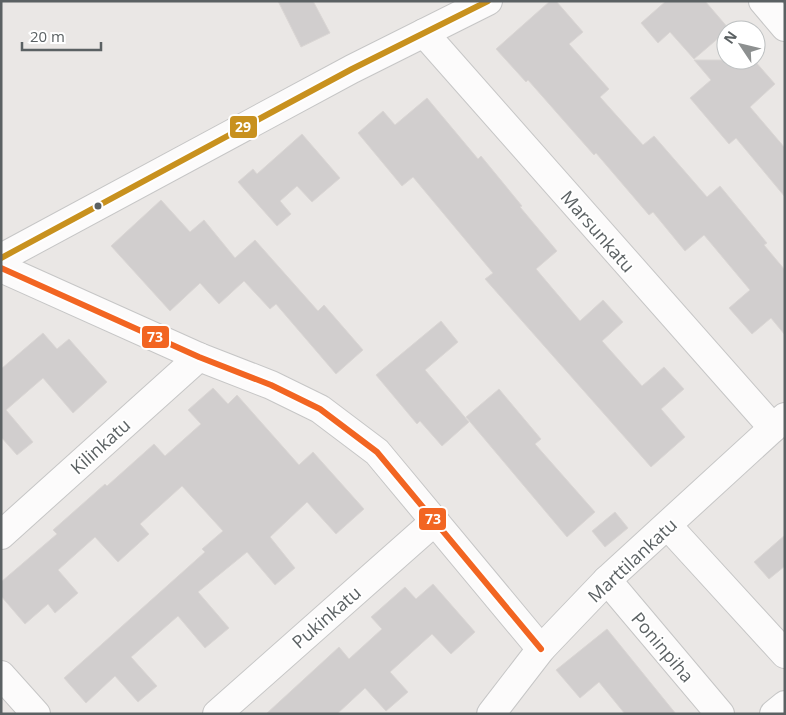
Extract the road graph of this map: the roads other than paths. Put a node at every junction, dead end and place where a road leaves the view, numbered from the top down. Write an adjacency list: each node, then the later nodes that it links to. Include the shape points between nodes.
1 (488, 1): 4 (street)
2 (762, 1): 3 (street)
3 (785, 27)
4 (424, 33): 5 (street); 8 (street, Marsunkatu)
5 (1, 258)
6 (1, 268): 7 (street)
7 (199, 357): 9 (street, via 272,385 326,413 377,452); 11 (street, Kilinkatu)
8 (779, 422): 10 (street, Marttilankatu)
9 (435, 521): 13 (street); 18 (street, Pukinkatu)
10 (668, 526): 12 (street, Marttilankatu); 14 (street)
11 (1, 535)
12 (607, 580): 13 (street, Marttilankatu); 20 (street, Poninpiha)
13 (541, 648): 19 (street, Marttilankatu)
14 (785, 654)
15 (1, 675): 17 (street)
16 (785, 705): 21 (street)
17 (36, 714)
18 (217, 714)
19 (491, 714)
20 (720, 714)
21 (774, 714)

